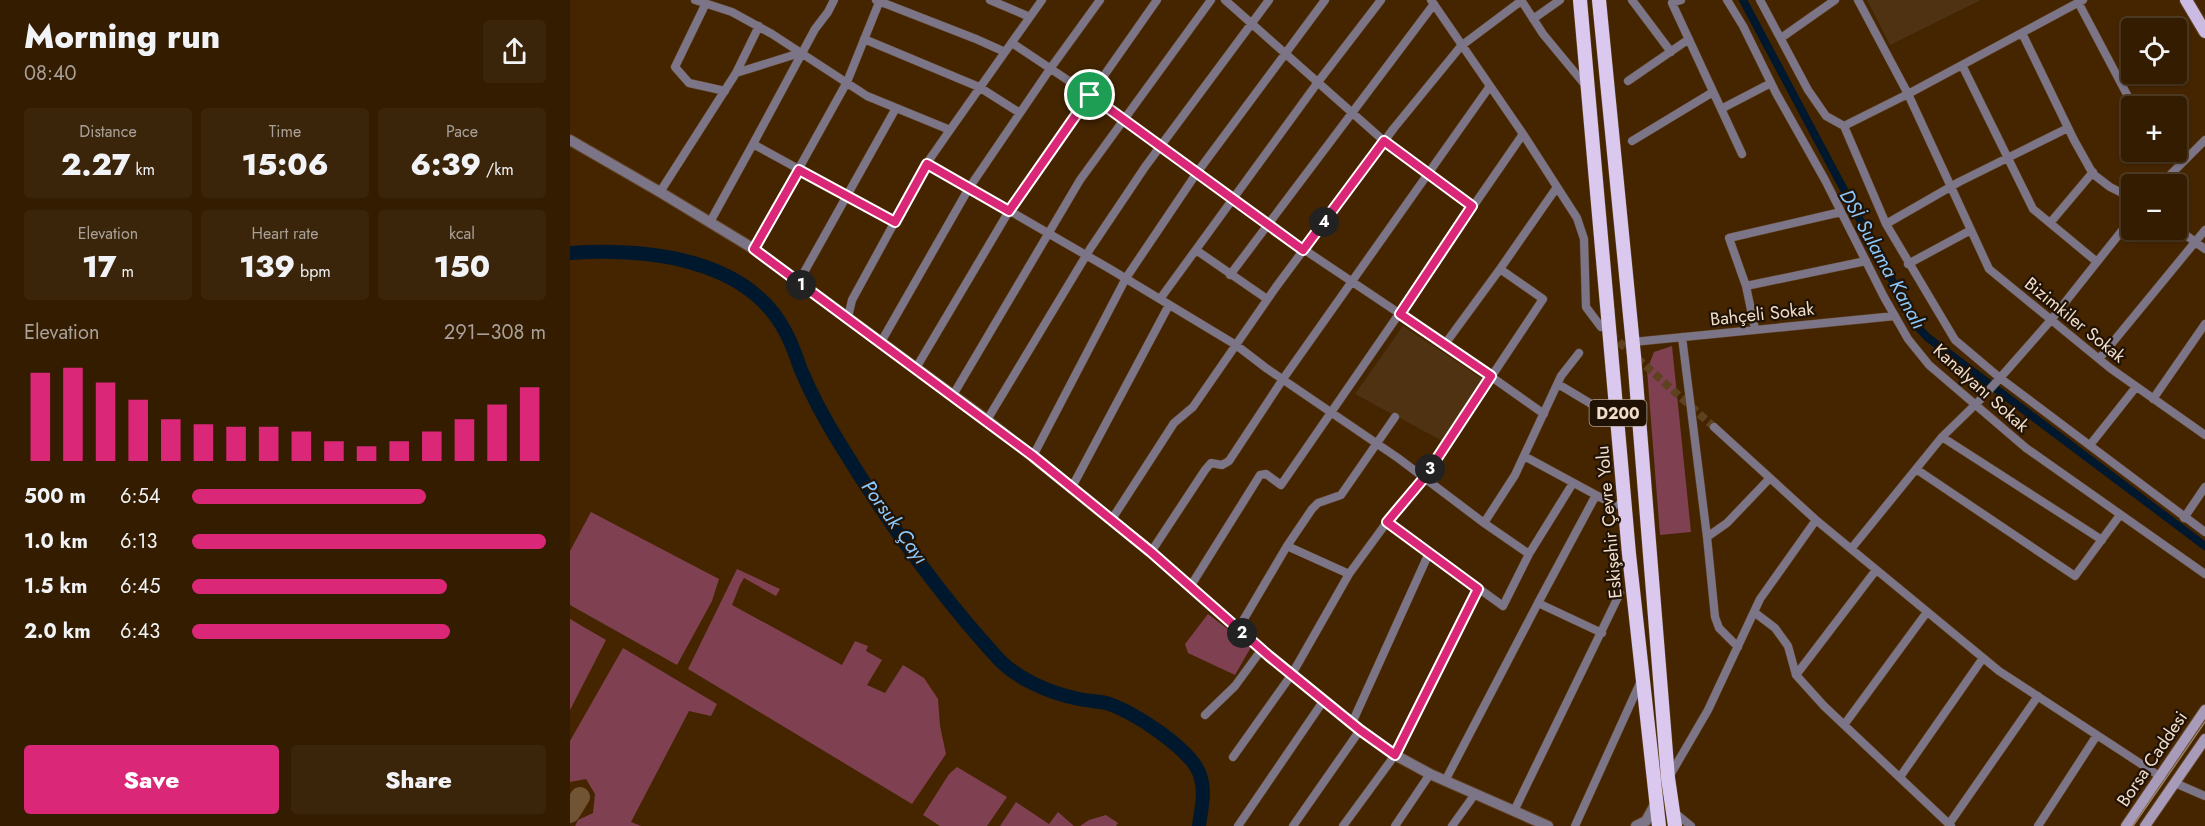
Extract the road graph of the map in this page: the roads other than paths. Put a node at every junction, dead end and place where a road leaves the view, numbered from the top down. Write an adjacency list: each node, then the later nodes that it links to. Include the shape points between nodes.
1 (695, 0): 26 (street)
2 (834, 0): 38 (street)
3 (878, 0): 34 (street); 39 (street)
4 (990, 0): 27 (street)
5 (1042, 0): 27 (street)
6 (1100, 0): 43 (street)
7 (1157, 0): 55 (street)
8 (1211, 0): 61 (street)
9 (1225, 0): 29 (street)
10 (1269, 0): 29 (street)
11 (1325, 0): 40 (street)
12 (1381, 0): 47 (street)
13 (1521, 0): 28 (street); 37 (street)
14 (1560, 0): 28 (street)
15 (1580, 0): 51 (highway, Eskişehir Çevre Yolu / D200)
16 (1599, 0): 129 (highway, Eskişehir Çevre Yolu / D200)
17 (1632, 0): 41 (street)
18 (1681, 0): 35 (street, via 1672,3)
19 (1727, 0): 48 (street, Kanalyanı Sokak)
20 (1760, 0): 33 (street)
21 (1835, 0): 33 (street)
22 (1858, 0): 54 (street, Bizimkiler Sokak)
23 (2186, 0): 31 (main road)
24 (2080, 1): 32 (street); 56 (street)
25 (1432, 2): 37 (street); 59 (street)
26 (705, 5): 30 (street, via 732,12); 52 (street, via 675,68 689,83)
27 (1029, 17): 36 (street)
28 (1533, 19): 51 (street)
29 (1252, 23): 40 (street); 71 (street)
30 (759, 27): 38 (street); 44 (street)
31 (2205, 32)
32 (2022, 33): 42 (street); 63 (street)
33 (1781, 38): 62 (street, via 1826,116)
34 (864, 39): 46 (street); 50 (street)
35 (1689, 39): 41 (street); 53 (street)
36 (1012, 43): 39 (street); 43 (street)
37 (1461, 45): 49 (street); 68 (street)
38 (803, 52): 44 (street); 46 (street); 70 (street)
39 (1005, 52): 50 (street)
40 (1285, 52): 47 (street); 79 (street)
41 (1671, 52): 45 (street)
42 (1962, 65): 54 (street); 73 (street)
43 (1050, 69): 55 (street); 60 (street)
44 (736, 73): 52 (street)
45 (1628, 81)
46 (847, 82): 57 (street); 77 (street)
47 (1318, 82): 59 (street); 88 (street)
48 (1771, 83): 58 (street); 91 (street, Kanalyanı Sokak)
49 (1490, 86): 65 (street); 81 (street)
50 (979, 87): 60 (street); 64 (street)
51 (1587, 87): 193 (highway, Eskişehir Çevre Yolu / D200)
52 (724, 91): 85 (street)
53 (1713, 92): 58 (street); 69 (street)
54 (1908, 94): 62 (street); 82 (street, Bizimkiler Sokak)
55 (1090, 95): 61 (street); 90 (street)
56 (2128, 96)
57 (896, 108): 64 (street); 87 (street)
58 (1721, 109): 72 (street)
59 (1351, 112): 68 (street); 96 (street)
60 (1020, 113): 84 (street)
61 (1123, 120): 71 (street); 100 (street)
62 (1844, 126): 95 (street)
63 (2068, 128): 73 (street); 78 (street)
64 (950, 130): 76 (street)
65 (1523, 134): 83 (street); 89 (street)
66 (570, 140): 85 (street)
67 (2205, 140): 74 (street)
68 (1384, 141): 81 (street); 106 (street)
69 (1632, 141)
70 (753, 144): 77 (street); 92 (street)
71 (1160, 147): 79 (street); 107 (street)
72 (1742, 154)
73 (2008, 157): 82 (street); 94 (street, via 2032,208)
74 (2187, 157)
75 (2182, 162): 80 (street)
76 (927, 164): 84 (street); 93 (street)
77 (799, 170): 87 (street); 103 (street)
78 (2093, 172): 86 (street); 94 (street)
79 (1196, 174): 88 (street); 113 (street)
80 (2171, 174)
81 (1427, 175): 89 (street); 114 (street)
82 (1951, 186): 95 (street); 97 (street, Bizimkiler Sokak)
83 (1557, 187): 111 (street); 125 (street, via 1577,218 1584,239 1586,307)
84 (969, 188): 90 (street); 128 (street)
85 (660, 192): 92 (street)
86 (2121, 192)
87 (846, 196): 93 (street); 115 (street)
88 (1232, 200): 96 (street); 105 (street)
89 (1472, 206): 120 (street)
90 (1009, 211): 100 (street); 134 (street)
91 (1841, 212): 108 (street, Kanalyanı Sokak); 116 (street, via 1729,238)
92 (710, 222): 103 (street)
93 (895, 222): 122 (street, via 852,300)
94 (2050, 223): 109 (street)
95 (1886, 224): 110 (street)
96 (1268, 225): 106 (street); 112 (street)
97 (1971, 230): 110 (street); 123 (street, Bizimkiler Sokak, via 1989,269)
98 (2205, 230): 102 (street)
99 (2121, 232): 109 (street)
100 (1048, 234): 107 (street); 140 (street)
101 (2187, 236): 102 (street)
102 (2195, 242): 104 (street); 133 (street)
103 (754, 249): 115 (street)
104 (2205, 249)
105 (1196, 250): 112 (street); 117 (street)
106 (1303, 250): 114 (street); 118 (street)
107 (1086, 255): 113 (street); 147 (street)
108 (1866, 261): 116 (street); 121 (street, Kanalyanı Sokak)
109 (2097, 262): 123 (street)
110 (1908, 264): 137 (street, via 1955,340)
111 (1500, 270): 130 (street); 135 (street, via 1543,300)
112 (1230, 275): 118 (street)
113 (1126, 278): 117 (street); 153 (street)
114 (1352, 282): 120 (street); 136 (street)
115 (798, 283): 122 (street)
116 (1746, 286): 126 (street)
117 (1160, 299): 119 (street)
118 (1267, 299): 131 (street)
119 (1169, 305): 131 (street); 159 (street)
120 (1400, 314): 130 (street); 144 (street)
121 (1895, 316): 126 (street, Bahçeli Sokak); 142 (street, Kanalyanı Sokak, via 1929,365)
122 (848, 317): 128 (street)
123 (2050, 320): 133 (street, Bizimkiler Sokak); 137 (street)
124 (2205, 324): 141 (street)
125 (1601, 327)
126 (1755, 329): 127 (street, Bahçeli Sokak)
127 (1682, 337): 129 (street, Bahçeli Sokak); 170 (street)
128 (881, 342): 134 (street)
129 (1633, 342): 207 (highway, Eskişehir Çevre Yolu / D200)
130 (1445, 344): 135 (street)
131 (1236, 345): 136 (street); 165 (street, via 1193,407 1174,423)
132 (1578, 353): 138 (street)
133 (2099, 359): 139 (street, Bizimkiler Sokak)
134 (916, 368): 140 (street)
135 (1491, 376): 145 (street); 156 (street)
136 (1283, 380): 144 (street); 174 (street, via 1229,461 1211,464 1205,470)
137 (1998, 380): 142 (street); 152 (street)
138 (1558, 384): 143 (street); 145 (street)
139 (2136, 387): 141 (street, Bizimkiler Sokak); 152 (street)
140 (952, 395): 147 (street)
141 (2152, 399): 149 (street, Bizimkiler Sokak)
142 (1977, 403): 150 (street); 163 (street, Kanalyanı Sokak, via 2026,448)
143 (1603, 411)
144 (1332, 412): 151 (street); 180 (street, via 1281,485 1266,474 1260,475)
145 (1544, 414): 154 (street)
146 (1395, 417): 151 (street)
147 (987, 420): 153 (street)
148 (1714, 427): 157 (street)
149 (2205, 435)
150 (1942, 437): 155 (street); 171 (street)
151 (1377, 444): 156 (street); 172 (street, via 1341,495 1318,502)
152 (2090, 445): 164 (street)
153 (1033, 456): 159 (street)
154 (1524, 456): 158 (street); 168 (street)
155 (1916, 469): 171 (street, via 2075,576); 173 (street)
156 (1424, 478): 167 (street); 168 (street)
157 (1770, 478): 166 (street); 170 (street, via 1727,523)
158 (1573, 483): 161 (street); 176 (street)
159 (1072, 487): 165 (street)
160 (2205, 487): 164 (street)
161 (1596, 495): 162 (street); 183 (street)
162 (1615, 505)
163 (2120, 515): 171 (street); 179 (street, Kanalyanı Sokak)
164 (2184, 518): 169 (street)
165 (1112, 519): 174 (street)
166 (1816, 520): 173 (street); 184 (street)
167 (1387, 522): 175 (street); 178 (street)
168 (1484, 523): 176 (street)
169 (2205, 532)
170 (1707, 537): 188 (street, via 1715,617 1719,628)
171 (2102, 540)
172 (1287, 546): 178 (street); 186 (street)
173 (1851, 549): 177 (street)
174 (1151, 552): 180 (street)
175 (1430, 553): 181 (street); 199 (street)
176 (1529, 554): 181 (street, via 1503,606)
177 (1876, 570): 185 (street); 192 (street)
178 (1349, 574): 191 (street)
179 (2205, 574)
180 (1190, 587): 186 (street)
181 (1478, 589): 202 (street)
182 (1620, 593): 187 (street)
183 (1538, 603): 187 (street); 208 (street)
184 (1754, 612): 188 (street); 192 (street, via 1775,628 1788,646)
185 (1927, 612): 190 (street); 198 (street)
186 (1238, 629): 189 (street)
187 (1602, 633): 213 (street)
188 (1738, 647): 207 (street, via 1708,710)
189 (1262, 649): 191 (street); 197 (street, via 1235,686)
190 (1983, 658): 194 (street); 205 (street)
191 (1292, 674): 195 (street); 203 (street)
192 (1796, 675): 198 (street)
193 (1642, 678): 212 (highway, Eskişehir Çevre Yolu / D200); 222 (street)
194 (2038, 696): 200 (street); 215 (street)
195 (1324, 700): 199 (street); 216 (street)
196 (2205, 710): 206 (main road, Borsa Caddesi)
197 (1205, 715)
198 (1844, 725): 205 (street)
199 (1356, 726): 202 (street); 217 (street)
200 (2097, 735): 206 (street); 227 (street)
201 (2205, 739): 209 (main road, Borsa Caddesi)
202 (1395, 755): 204 (street); 218 (street)
203 (1233, 757)
204 (1430, 774): 208 (street); 219 (street)
205 (1900, 777): 215 (street)
206 (2161, 777): 228 (main road, Borsa Caddesi)
207 (1668, 778): 214 (highway, Eskişehir Çevre Yolu / D200)
208 (1445, 781): 210 (street)
209 (2175, 783): 211 (street); 229 (main road, Borsa Caddesi)
210 (1475, 794): 213 (street); 220 (street)
211 (2205, 796)
212 (1656, 804): 223 (street, via 1646,821); 224 (highway, Eskişehir Çevre Yolu / D200)
213 (1514, 811): 221 (street)
214 (1674, 811): 225 (highway, Eskişehir Çevre Yolu / D200); 226 (street)
215 (1950, 825)
216 (1238, 826)
217 (1293, 826)
218 (1343, 826)
219 (1395, 826)
220 (1452, 826)
221 (1548, 826)
222 (1575, 826)
223 (1636, 826)
224 (1659, 826)
225 (1676, 826)
226 (1691, 826)
227 (2038, 826)
228 (2126, 826)
229 (2145, 826)

